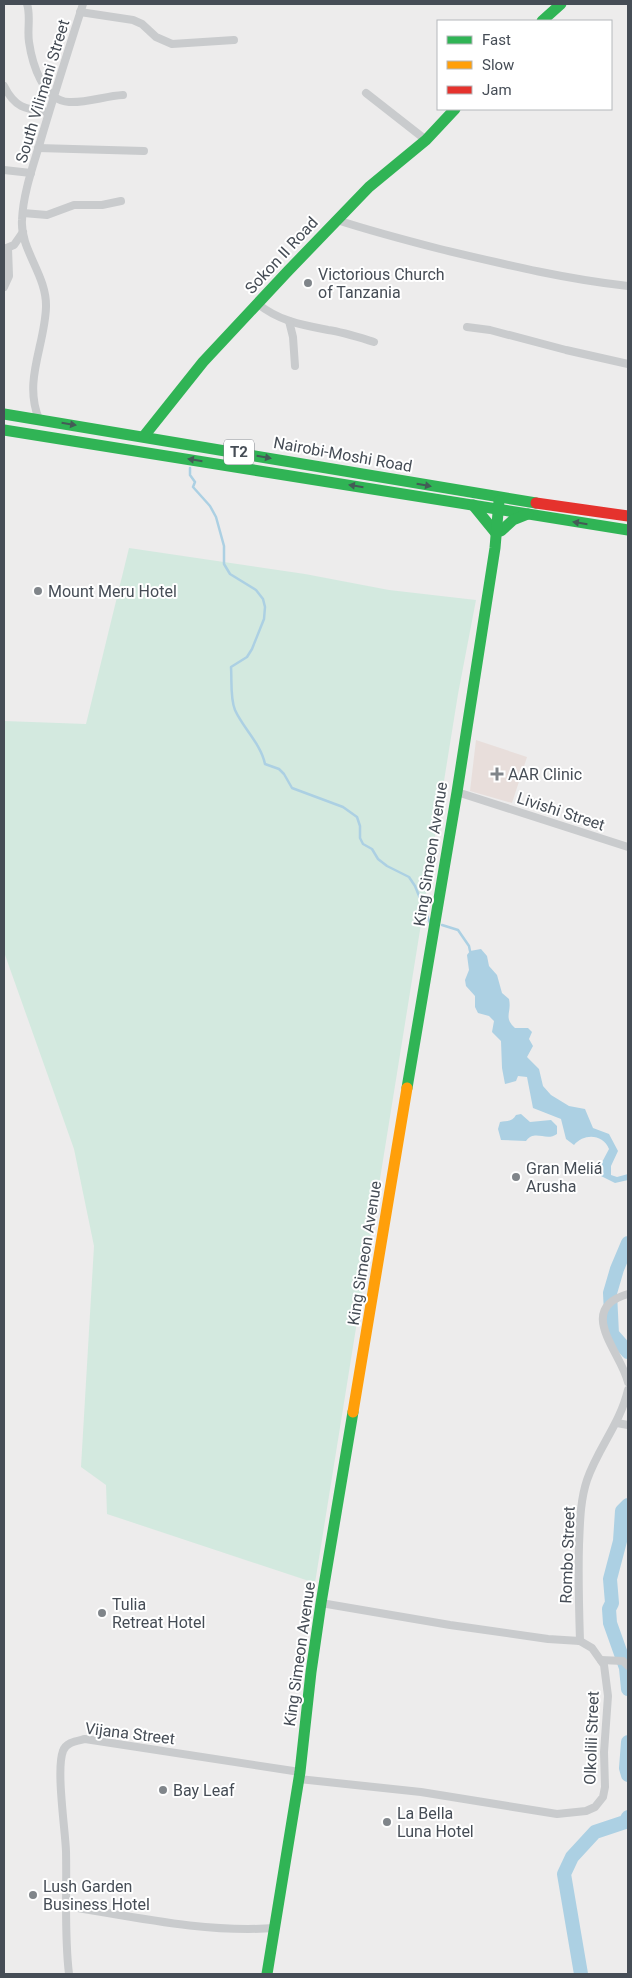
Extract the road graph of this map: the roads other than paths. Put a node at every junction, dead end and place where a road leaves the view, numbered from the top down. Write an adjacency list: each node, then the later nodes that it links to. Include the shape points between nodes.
1 (27, 4): 10 (street, via 32,59 37,73)
2 (83, 4): 4 (street, South Vilimani Street)
3 (561, 4): 5 (main road)
4 (80, 12): 6 (street, via 133,20 172,44); 10 (street, South Vilimani Street)
5 (543, 20)
6 (234, 40)
7 (4, 86): 11 (street)
8 (366, 93): 15 (street)
9 (123, 95): 10 (street, via 67,102)
10 (53, 96): 14 (street, South Vilimani Street)
11 (10, 98): 12 (street); 14 (street, via 23,108)
12 (4, 105)
13 (454, 110): 15 (main road, Sokon II Road)
14 (48, 112): 16 (street, South Vilimani Street)
15 (426, 140): 22 (main road, Sokon II Road)
16 (38, 148): 17 (street); 19 (street, South Vilimani Street)
17 (144, 151)
18 (4, 170): 19 (street)
19 (31, 172): 21 (street, South Vilimani Street)
20 (121, 202): 21 (street, via 74,205 47,215)
21 (23, 213): 23 (street, South Vilimani Street)
22 (337, 220): 25 (street, via 486,261); 27 (main road, Sokon II Road)
23 (23, 232): 24 (street); 34 (street, South Vilimani Street, via 46,298 33,390 34,407)
24 (6, 249): 26 (street, via 9,276)
25 (628, 286)
26 (4, 287)
27 (258, 304): 28 (street, via 278,318); 36 (main road, Sokon II Road, via 202,362)
28 (289, 321): 30 (street); 32 (street)
29 (466, 327): 31 (street)
30 (374, 342)
31 (628, 364)
32 (295, 366)
33 (4, 414): 34 (main road, Nairobi-Moshi Road / T2)
34 (40, 419): 36 (main road, Nairobi-Moshi Road / T2, one-way to 36)
35 (4, 430): 39 (main road, Nairobi-Moshi Road / T2, one-way to 35)
36 (144, 436): 37 (main road, Nairobi-Moshi Road / T2, one-way to 37)
37 (504, 498): 38 (main road, T2); 40 (main road, King Simeon Avenue)
38 (549, 504): 42 (main road, T2); 43 (main road)
39 (473, 505): 40 (main road, Nairobi-Moshi Road / T2); 45 (main road)
40 (502, 510): 41 (main road, T2); 45 (main road, King Simeon Avenue)
41 (528, 514): 43 (main road, T2); 45 (main road, via 513,520)
42 (628, 516)
43 (546, 517): 44 (main road, T2, one-way to 43)
44 (628, 530)
45 (497, 534): 46 (main road, King Simeon Avenue)
46 (457, 792): 47 (street, Livishi Street); 53 (main road, King Simeon Avenue)
47 (628, 847)
48 (628, 1294): 49 (street, via 618,1296 603,1313 604,1331)
49 (628, 1382)
50 (628, 1390): 51 (street, Rombo Street)
51 (617, 1423): 52 (street); 54 (street, Rombo Street, via 595,1463 583,1494 578,1584)
52 (628, 1425)
53 (321, 1603): 54 (street); 57 (main road, King Simeon Avenue)
54 (580, 1641): 55 (street)
55 (604, 1660): 56 (street, via 623,1661); 57 (street, Olkolili Street, via 608,1696 605,1787 595,1807 586,1811 557,1814)
56 (628, 1666)
57 (300, 1775): 58 (street, Vijana Street, via 85,1739 73,1741 62,1752 61,1766); 59 (main road, King Simeon Avenue)
58 (66, 1906): 59 (street, via 242,1931); 60 (street, Vijana Street)
59 (275, 1928): 61 (main road, King Simeon Avenue)
60 (69, 1974)
61 (267, 1974)

